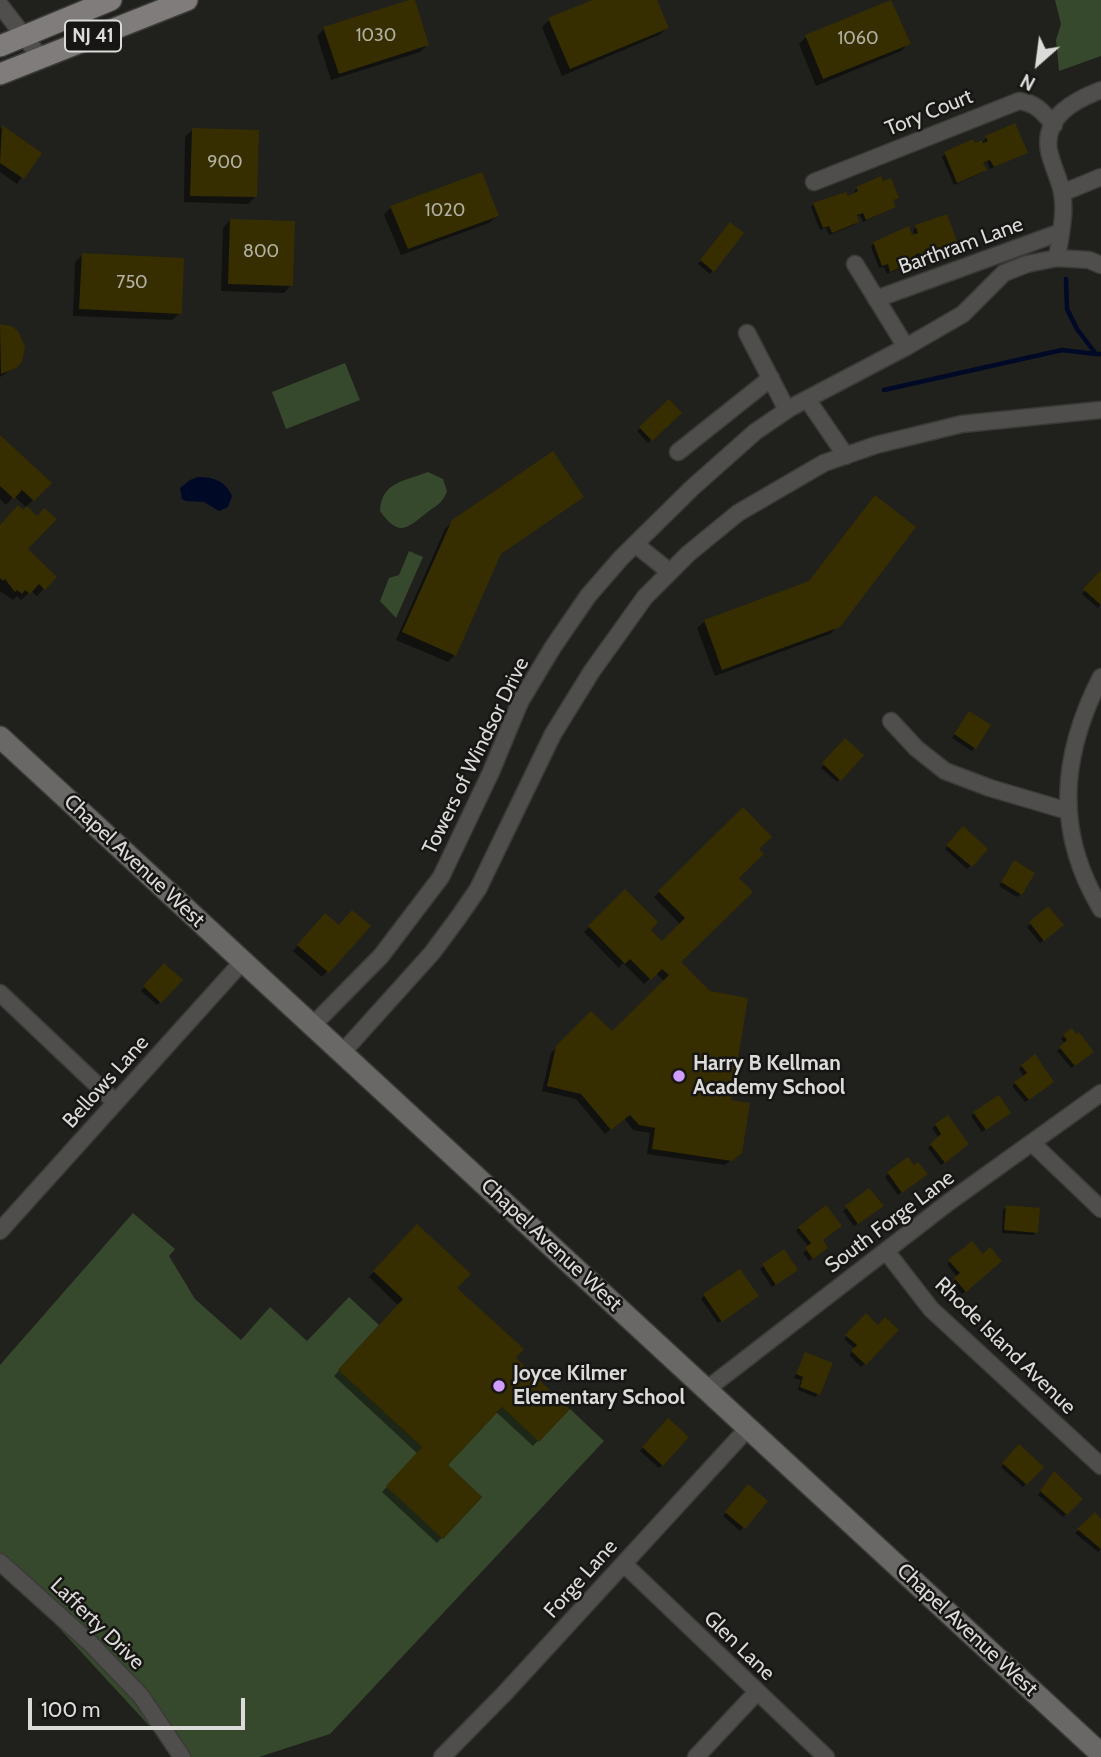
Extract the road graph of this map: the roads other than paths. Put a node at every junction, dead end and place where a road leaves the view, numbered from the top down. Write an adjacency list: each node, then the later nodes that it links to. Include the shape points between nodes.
1 (111, 0): 4 (main road, NJ 41)
2 (187, 0): 6 (main road, NJ 41)
3 (0, 5): 4 (street)
4 (24, 36): 5 (main road, NJ 41); 6 (street)
5 (0, 46)
6 (40, 57): 7 (main road, NJ 41)
7 (0, 74)
8 (1101, 90): 9 (street, via 1076,100)
9 (1054, 125): 11 (street, Tory Court, via 1039,107 1019,101); 12 (street, via 1049,148)
10 (1101, 177): 12 (street)
11 (814, 181)
12 (1062, 193): 13 (street)
13 (1061, 232): 14 (street); 17 (street, Barthram Lane)
14 (1057, 258): 16 (street, Towers of Windsor Drive); 19 (street, Towers of Windsor Drive, via 1004,273 962,314)
15 (855, 264): 17 (street)
16 (1101, 264)
17 (876, 299): 19 (street)
18 (747, 333): 20 (street)
19 (906, 347): 21 (street, Towers of Windsor Drive)
20 (771, 378): 22 (street); 24 (street)
21 (807, 399): 22 (street, Towers of Windsor Drive); 25 (street)
22 (787, 410): 26 (street, Towers of Windsor Drive, via 746,440)
23 (1101, 410): 25 (street, via 962,424)
24 (678, 452)
25 (846, 456): 27 (street, via 824,463 738,513)
26 (635, 544): 27 (street); 35 (street, Towers of Windsor Drive, via 588,596 520,702 441,877 381,956)
27 (670, 572): 36 (street, via 645,597 553,734 478,889 432,953)
28 (1101, 677): 31 (street, via 1073,747)
29 (891, 721): 31 (street, via 945,771)
30 (0, 737): 33 (main road, Chapel Avenue West)
31 (1068, 811): 32 (street, via 1079,863)
32 (1101, 909)
33 (243, 961): 35 (main road, Chapel Avenue West); 38 (street, Bellows Lane)
34 (0, 993): 38 (street)
35 (312, 1026): 36 (main road, Chapel Avenue West)
36 (342, 1053): 43 (main road, Chapel Avenue West)
37 (1101, 1093): 39 (street, South Forge Lane)
38 (115, 1102): 41 (street, Bellows Lane)
39 (1032, 1143): 40 (street); 42 (street, South Forge Lane)
40 (1101, 1209)
41 (0, 1231)
42 (886, 1251): 43 (street, South Forge Lane); 45 (street, Rhode Island Avenue, via 931,1309)
43 (708, 1389): 44 (main road, Chapel Avenue West)
44 (749, 1427): 47 (street, Forge Lane); 49 (main road, Chapel Avenue West)
45 (1101, 1466)
46 (0, 1562): 50 (street, Lafferty Drive, via 141,1696)
47 (624, 1564): 48 (street, Glen Lane); 51 (street, Forge Lane)
48 (757, 1692): 52 (street); 53 (street, Glen Lane)
49 (1101, 1754)
50 (181, 1757)
51 (442, 1757)
52 (696, 1757)
53 (826, 1757)

